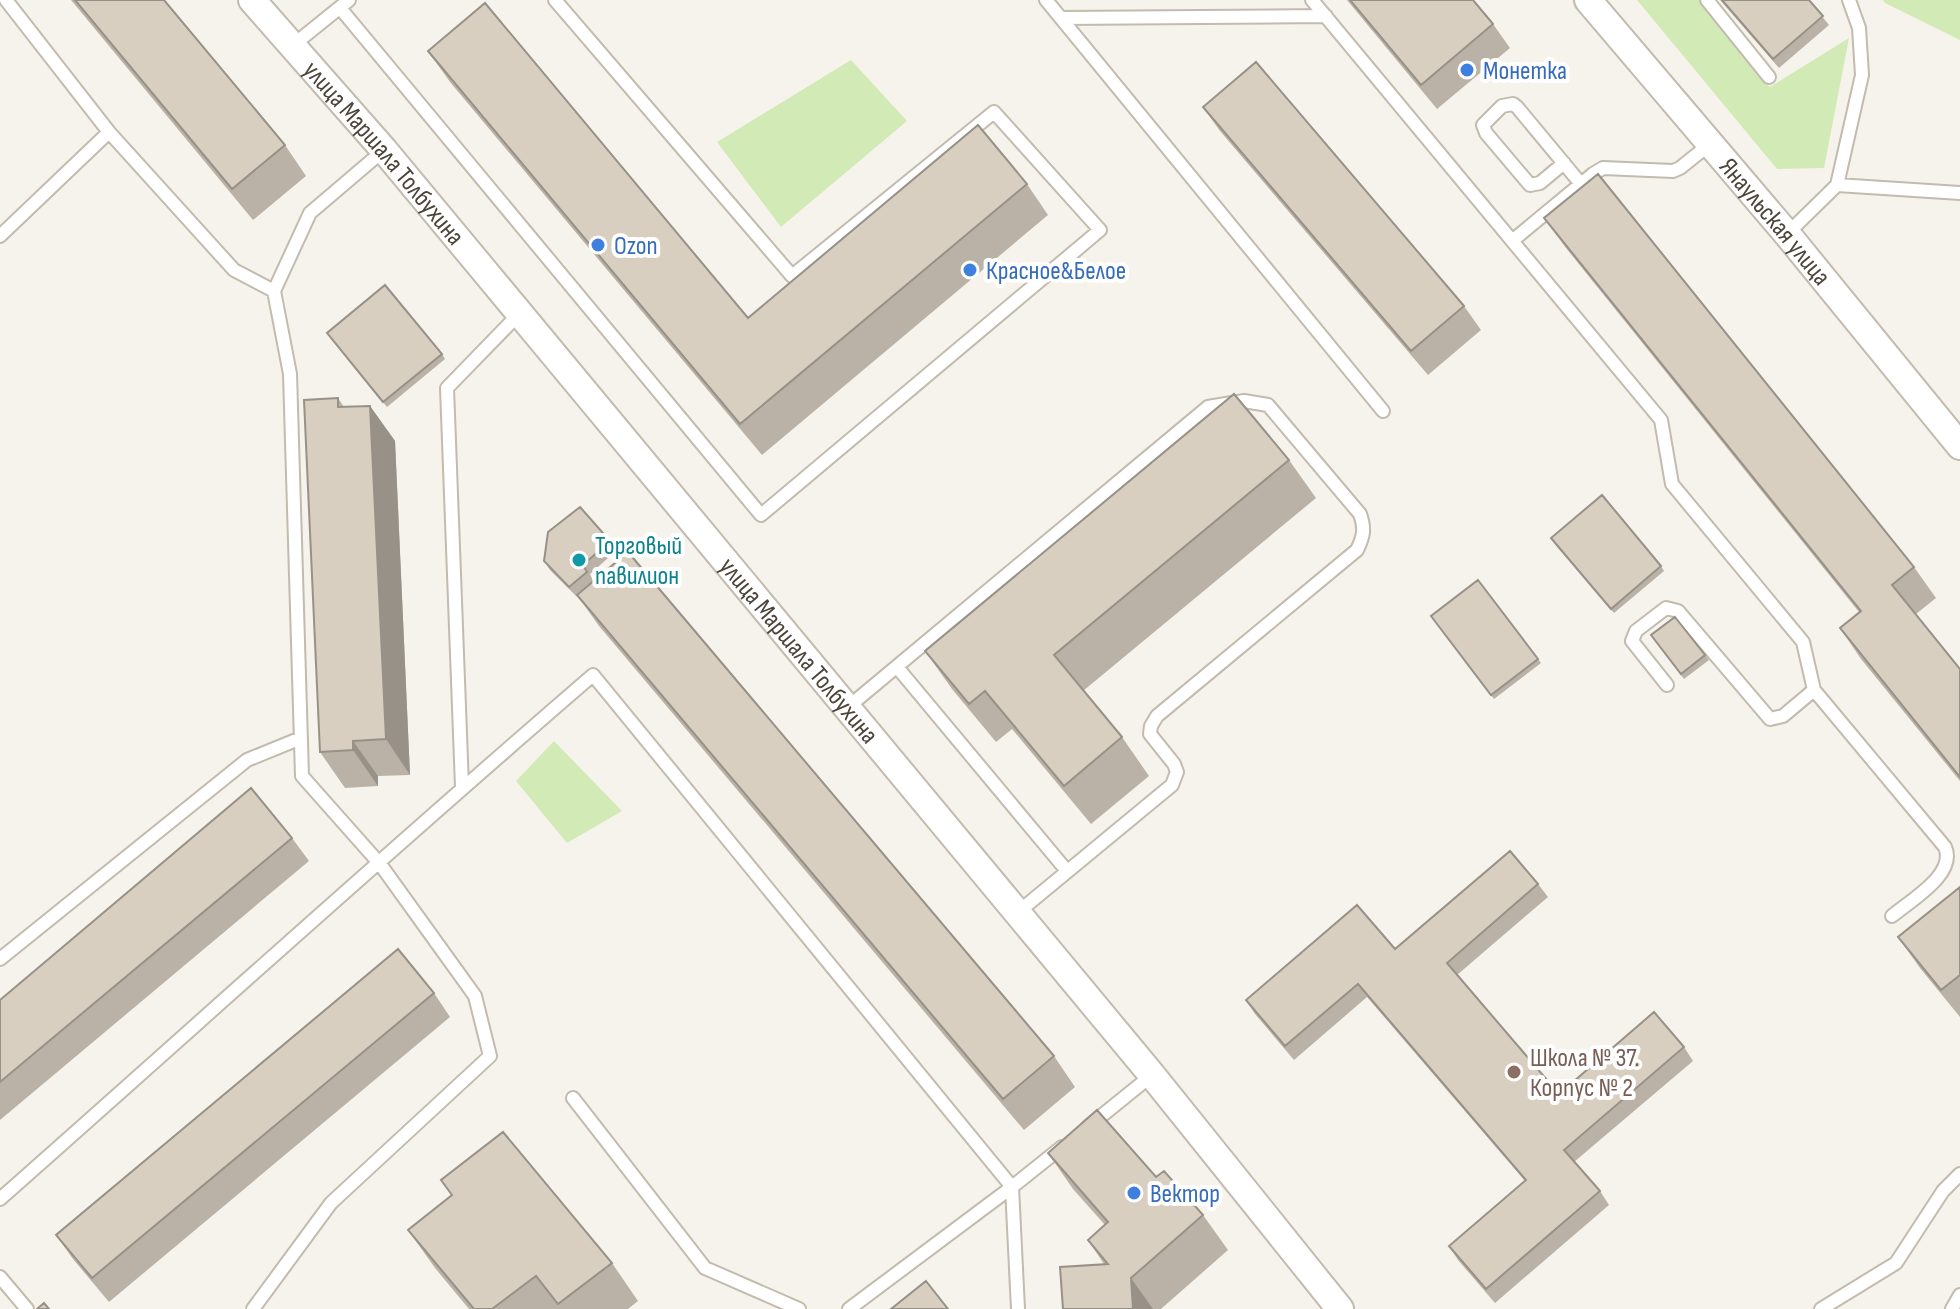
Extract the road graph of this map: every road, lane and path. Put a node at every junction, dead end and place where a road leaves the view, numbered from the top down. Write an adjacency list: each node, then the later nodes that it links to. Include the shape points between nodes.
1 (6, 0): 14 (lane)
2 (252, 0): 12 (street, улица Маршала Толбухина)
3 (555, 0): 9 (lane, via 792,276 994,112 1100,230 761,515)
4 (1046, 0): 11 (lane)
5 (1312, 0): 10 (lane)
6 (1588, 0): 15 (street, Янаульская улица)
7 (1707, 0): 13 (lane)
8 (1849, 0): 19 (lane, via 1859,28 1862,75)
9 (345, 4): 12 (lane)
10 (1326, 16): 11 (lane); 23 (lane)
11 (1062, 18): 26 (lane)
12 (292, 46): 16 (street, улица Маршала Толбухина)
13 (1769, 77)
14 (109, 132): 22 (lane); 24 (lane, via 234,270)
15 (1710, 144): 18 (lane, via 1680,168 1603,168); 21 (street, Янаульская улица)
16 (384, 150): 24 (lane, via 310,213); 25 (street, улица Маршала Толбухина)
17 (1564, 163): 17 (lane, via 1513,104 1502,106 1483,125 1530,185); 18 (lane)
18 (1581, 184): 23 (lane)
19 (1837, 185): 20 (lane); 21 (lane)
20 (1960, 193)
21 (1787, 234): 27 (street, Янаульская улица)
22 (0, 236)
23 (1512, 241): 30 (lane, via 1661,420 1672,484 1803,642)
24 (274, 291): 32 (lane, via 290,374)
25 (518, 315): 31 (street, улица Маршала Толбухина); 33 (lane, via 447,388)
26 (1383, 411)
27 (1960, 446)
28 (897, 667): 31 (lane); 35 (lane); 35 (lane, via 1208,407 1244,401 1268,405 1360,514 1363,538 1357,550 1157,716 1150,734 1174,764 1176,779)
29 (1667, 685): 30 (lane, via 1632,641 1636,631 1666,608 1678,611 1770,719 1783,716)
30 (1814, 690): 37 (lane, via 1949,855 1943,873)
31 (846, 709): 36 (street, улица Маршала Толбухина)
32 (301, 738): 34 (lane, via 302,776); 38 (lane, via 247,760)
33 (462, 787): 34 (lane); 42 (lane, via 593,675)
34 (380, 864): 43 (lane); 47 (lane, via 475,996 490,1056 331,1203)
35 (1067, 871): 36 (lane)
36 (1017, 913): 39 (street, улица Маршала Толбухина)
37 (1892, 916)
38 (0, 959)
39 (1152, 1075): 42 (lane); 51 (street, улица Маршала Толбухина)
40 (573, 1098): 48 (lane, via 705,1268)
41 (1960, 1174): 52 (lane, via 1896,1263)
42 (1012, 1187): 49 (lane); 50 (lane)
43 (0, 1197)
44 (0, 1277): 46 (lane)
45 (1960, 1295): 53 (lane)
46 (27, 1309)
47 (253, 1309)
48 (799, 1309)
49 (849, 1309)
50 (1018, 1309)
51 (1340, 1309)
52 (1821, 1309)
53 (1952, 1309)

